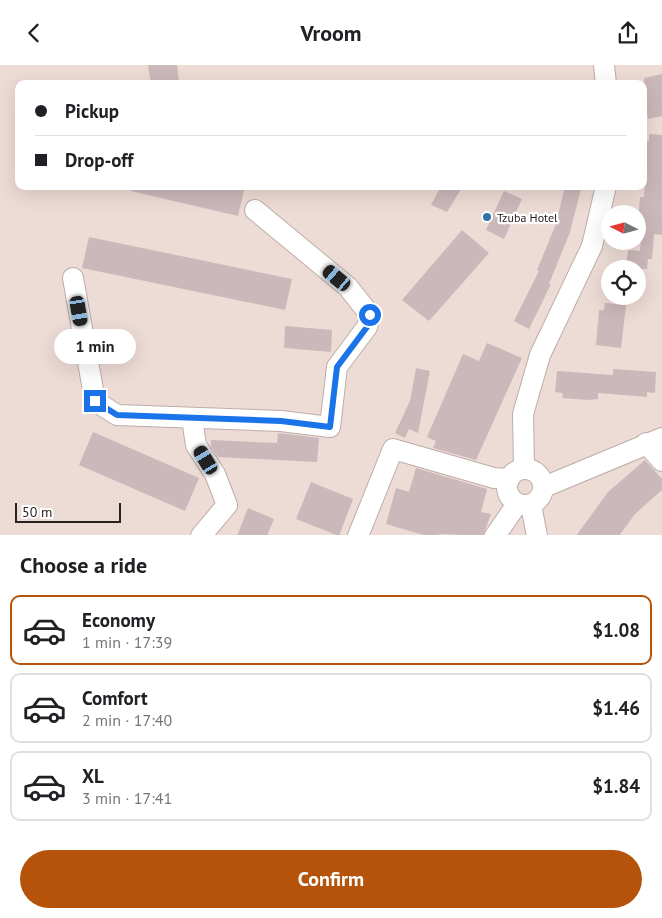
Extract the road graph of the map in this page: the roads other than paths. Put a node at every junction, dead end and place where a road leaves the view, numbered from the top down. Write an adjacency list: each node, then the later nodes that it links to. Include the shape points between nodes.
1 (604, 65): 2 (street)
2 (606, 80)
3 (605, 190): 9 (street, via 592,246 540,355 523,414)
4 (255, 209): 6 (street, via 348,287 370,315 367,327 337,367 330,427 281,421)
5 (73, 278): 6 (street, via 95,401 117,415)
6 (192, 419): 12 (street, via 196,445 227,505)
7 (654, 441): 8 (street); 10 (street)
8 (662, 461)
9 (517, 473): 10 (street, via 538,473); 11 (street, via 509,495); 13 (street, via 494,478 393,449)
10 (544, 487): 11 (street, via 540,498)
11 (524, 504): 14 (street); 15 (street)
12 (201, 535)
13 (358, 535)
14 (495, 535)
15 (537, 535)

